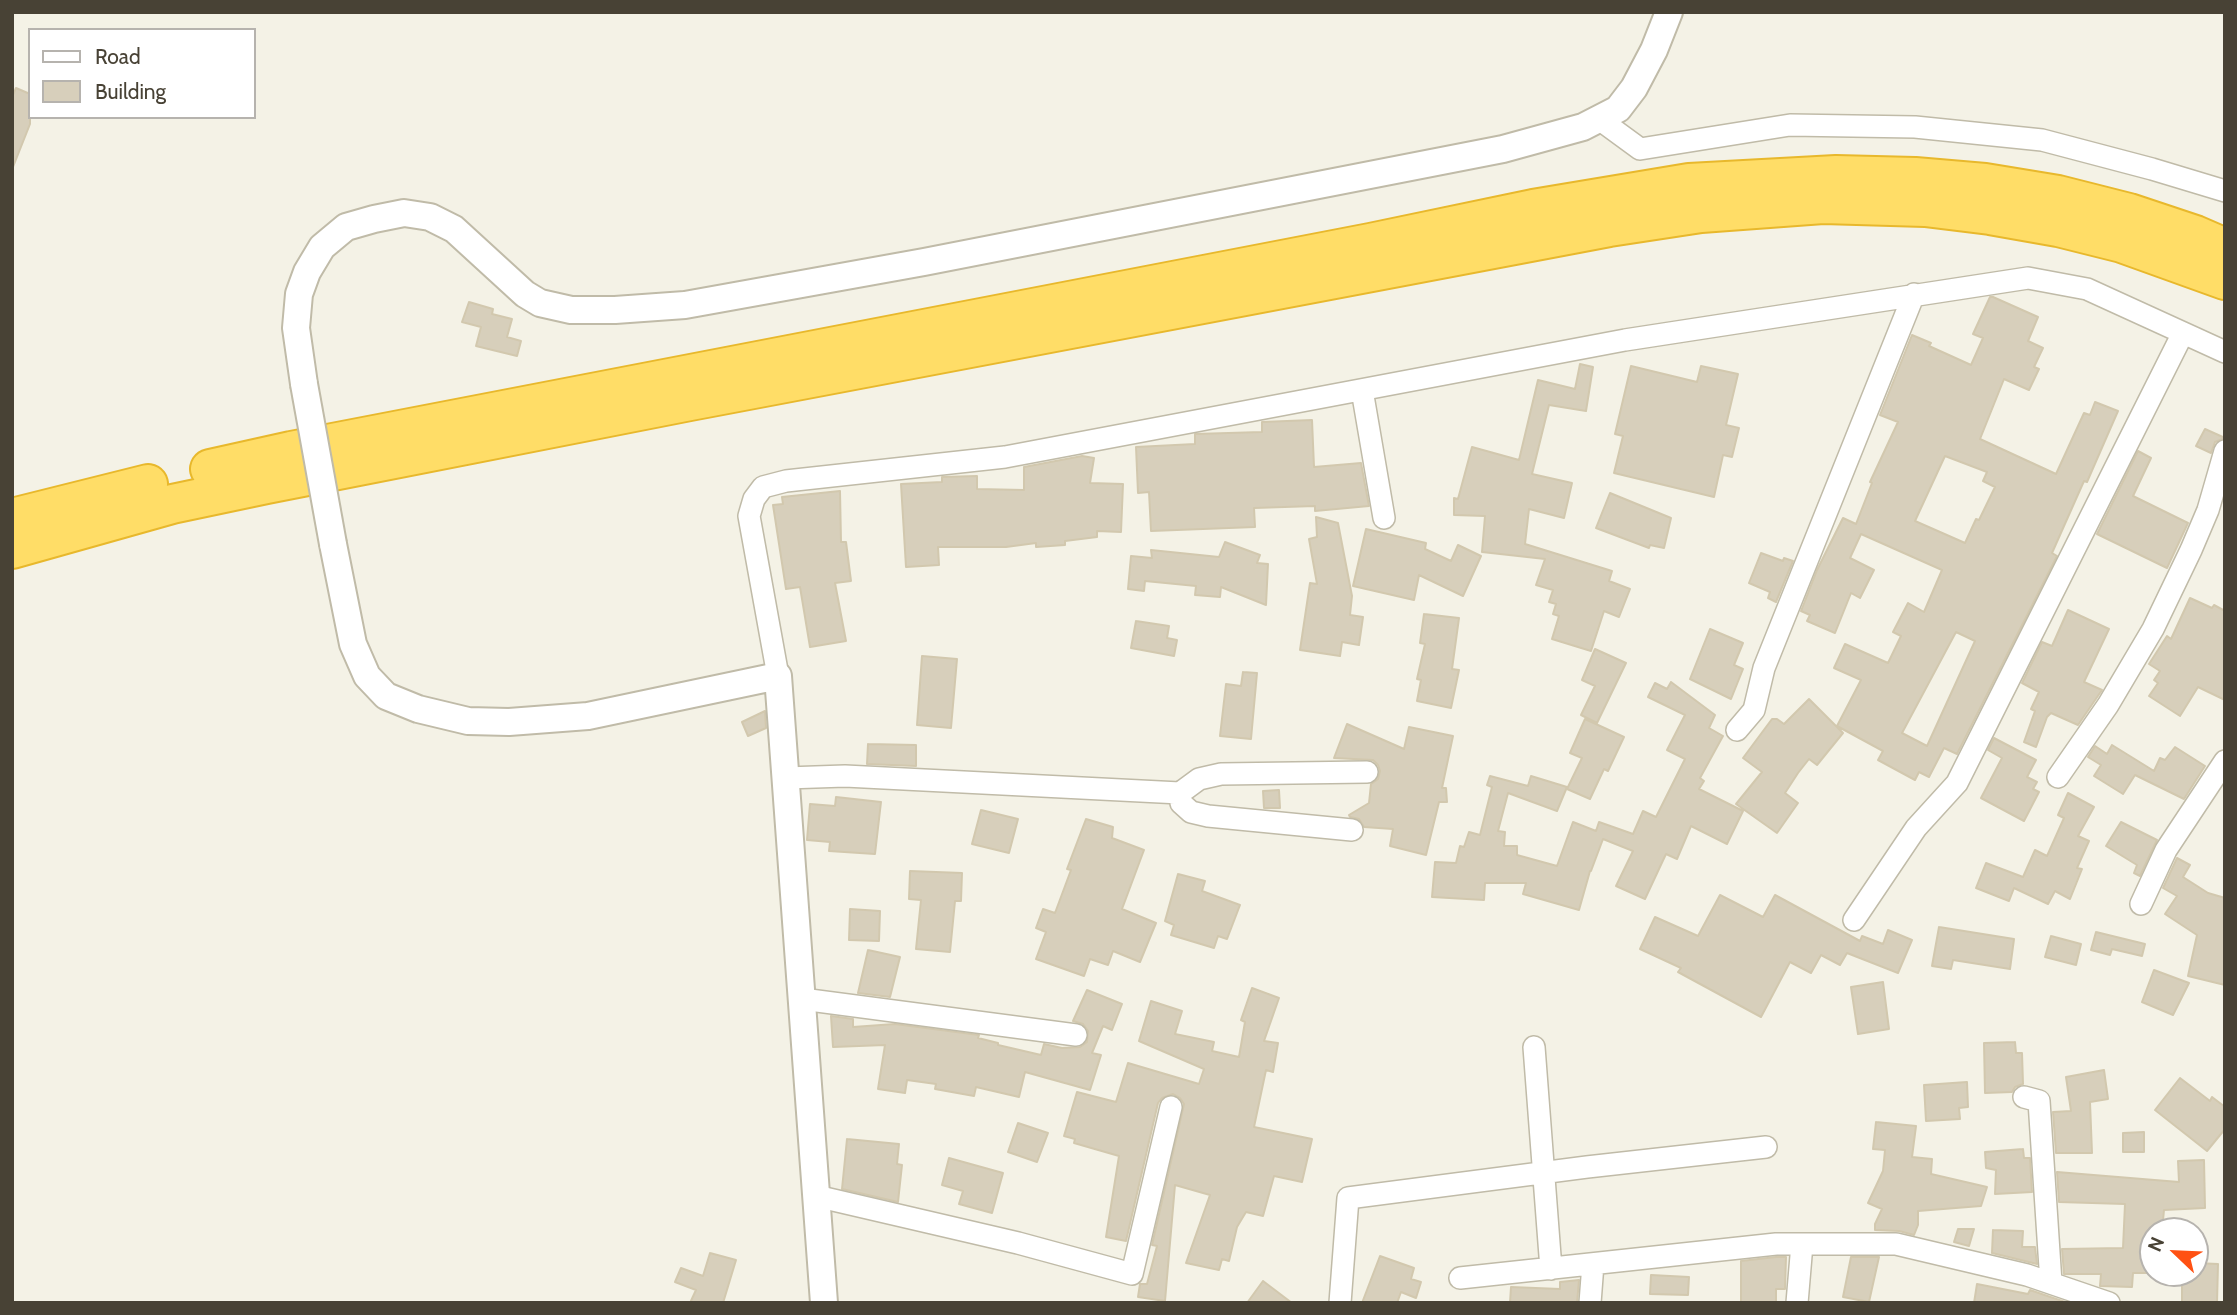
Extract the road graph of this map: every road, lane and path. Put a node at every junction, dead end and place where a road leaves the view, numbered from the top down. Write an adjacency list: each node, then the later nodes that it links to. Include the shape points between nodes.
1 (1669, 12): 2 (street, via 1634,88 1618,109)
2 (1599, 119): 3 (street, via 1640,149 1790,125 1915,127 2042,140); 14 (street, bridge, via 1503,149 685,305 570,310 540,303 524,295 454,229 430,217 404,213 374,219 346,227 322,247 299,295 296,328 353,644 367,676 386,696 468,721 509,722 588,716)
3 (2225, 191)
4 (2225, 248): 11 (highway, via 2129,213 1985,183 1836,175 1689,183 1533,209 291,451)
5 (2225, 280): 13 (highway, via 2122,243 1990,215 1925,207 1823,204 1701,213 744,390 267,484 172,504)
6 (1914, 294): 7 (street, via 2028,278 2087,289); 9 (street, via 1625,340); 15 (street, via 1765,668 1754,710)
7 (2183, 333): 8 (street); 23 (street, via 1956,783 1916,828)
8 (2225, 352)
9 (1362, 390): 12 (street); 14 (street, via 1005,457 763,486 749,516)
10 (2225, 451): 18 (street, via 2204,520 2153,629)
11 (12, 518)
12 (1384, 519)
13 (12, 549)
14 (778, 676): 19 (street)
15 (1737, 730)
16 (2225, 761): 22 (street, via 2166,850)
17 (1367, 772): 20 (street, via 1221,774 1199,779)
18 (2058, 777)
19 (786, 778): 20 (street, via 845,776); 24 (street)
20 (1180, 793): 21 (street, via 1181,803 1191,812 1208,816)
21 (1352, 830)
22 (2141, 904)
23 (1854, 920)
24 (802, 999): 25 (street); 31 (street)
25 (1076, 1035)
26 (1534, 1048): 30 (street)
27 (2024, 1097): 36 (street, via 2039,1101)
28 (1171, 1107): 31 (street, via 1132,1274)
29 (1766, 1147): 30 (street)
30 (1543, 1172): 34 (street); 38 (street, via 1349,1198)
31 (816, 1196): 37 (street)
32 (1802, 1244): 33 (street); 36 (street, via 1896,1244); 40 (street)
33 (1593, 1264): 34 (street); 39 (street)
34 (1551, 1269): 35 (street)
35 (1460, 1278)
36 (2050, 1283): 41 (street)
37 (824, 1303)
38 (1340, 1303)
39 (1590, 1303)
40 (1797, 1303)
41 (2109, 1303)

